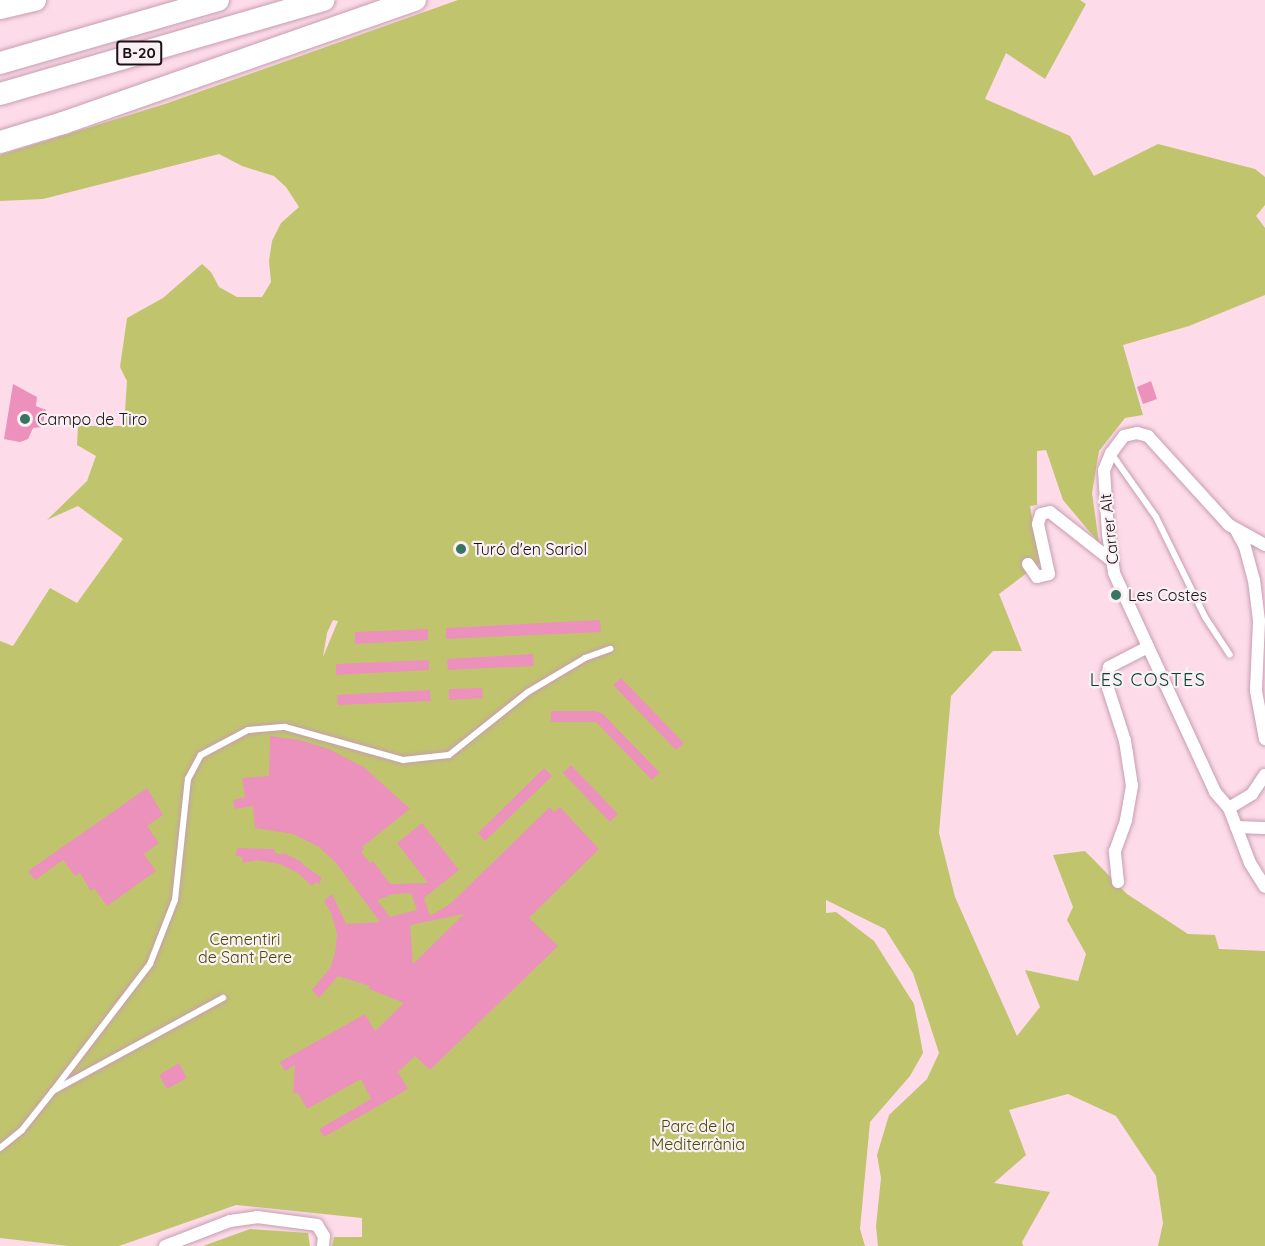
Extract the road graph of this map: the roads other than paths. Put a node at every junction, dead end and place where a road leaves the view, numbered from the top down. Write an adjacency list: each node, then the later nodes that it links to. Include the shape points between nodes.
1 (35, 0): 5 (highway)
2 (218, 0): 6 (highway, B-20)
3 (324, 0): 7 (highway, B-20)
4 (415, 0): 8 (highway)
5 (0, 8)
6 (0, 63)
7 (0, 94)
8 (0, 142)
9 (1111, 453): 10 (street, via 1124,436 1148,436); 13 (street, Carrer Alt, via 1104,470); 18 (lane, via 1156,517 1205,617)
10 (1236, 530): 11 (street); 14 (street)
11 (1265, 545)
12 (1265, 552): 14 (street, via 1255,552)
13 (1111, 560): 15 (street, via 1050,512 1041,514 1038,524 1049,574 1037,577); 16 (street, Carrer Alt)
14 (1250, 563): 19 (street, via 1259,621 1256,691)
15 (1028, 564)
16 (1148, 647): 21 (street, Carrer Alt, via 1215,792); 24 (street, via 1109,667 1107,676 1125,741 1132,786 1115,851)
17 (610, 649): 27 (lane, via 585,658 528,692 449,755 403,760 285,727 248,730 201,755 188,779 175,900 150,964)
18 (1230, 655)
19 (1265, 739)
20 (1265, 775): 21 (street, via 1252,794)
21 (1229, 808): 22 (street, Carrer Alt)
22 (1236, 827): 23 (street); 25 (street, Carrer Alt, via 1250,863)
23 (1265, 828)
24 (1118, 882)
25 (1265, 887)
26 (223, 998): 27 (lane)
27 (53, 1091): 28 (lane, via 22,1130)
28 (0, 1149)
29 (165, 1246): 30 (street, via 230,1221 256,1217 317,1225 324,1236)
30 (323, 1246)

